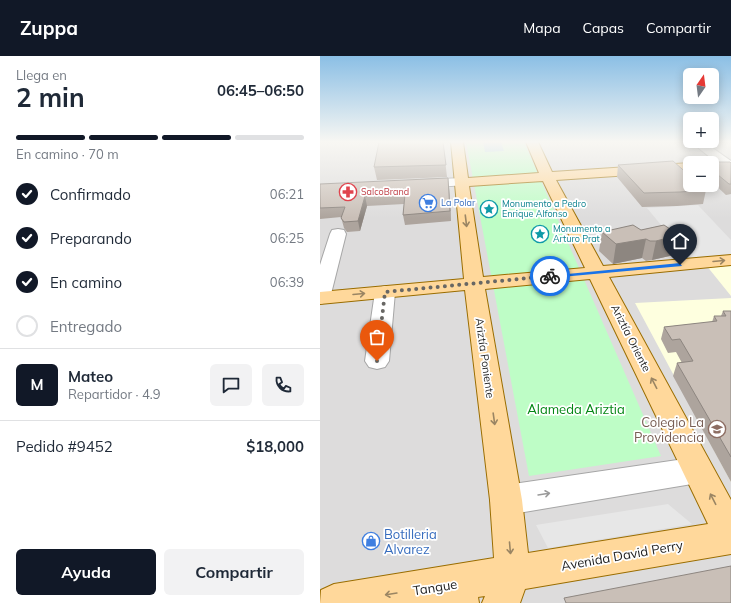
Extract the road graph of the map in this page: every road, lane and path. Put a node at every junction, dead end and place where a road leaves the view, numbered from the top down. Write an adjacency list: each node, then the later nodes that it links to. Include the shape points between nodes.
1 (460, 168): 5 (main road, Ariztía Poniente)
2 (545, 168): 4 (main road, Ariztía Oriente)
3 (682, 168): 4 (main road)
4 (548, 176): 5 (main road); 9 (main road, Ariztía Oriente)
5 (462, 182): 6 (street); 10 (main road, Ariztía Poniente, one-way to 10)
6 (406, 184)
7 (338, 234): 12 (street)
8 (731, 260): 9 (main road, one-way to 8)
9 (596, 272): 10 (main road); 14 (main road, Ariztía Oriente, one-way to 9)
10 (474, 284): 11 (main road); 15 (main road, Ariztía Poniente, one-way to 15)
11 (385, 292): 12 (main road, one-way to 11); 13 (street)
12 (320, 298)
13 (377, 361)
14 (698, 470): 15 (street, one-way to 14); 16 (main road, Ariztía Oriente, one-way to 14)
15 (506, 500): 18 (main road, Ariztía Poniente, one-way to 18)
16 (731, 534)
17 (731, 537): 18 (main road, Avenida David Perry)
18 (507, 588): 19 (main road, Tangue)
19 (458, 593): 20 (main road, Tangue, one-way to 20)
20 (334, 603)

